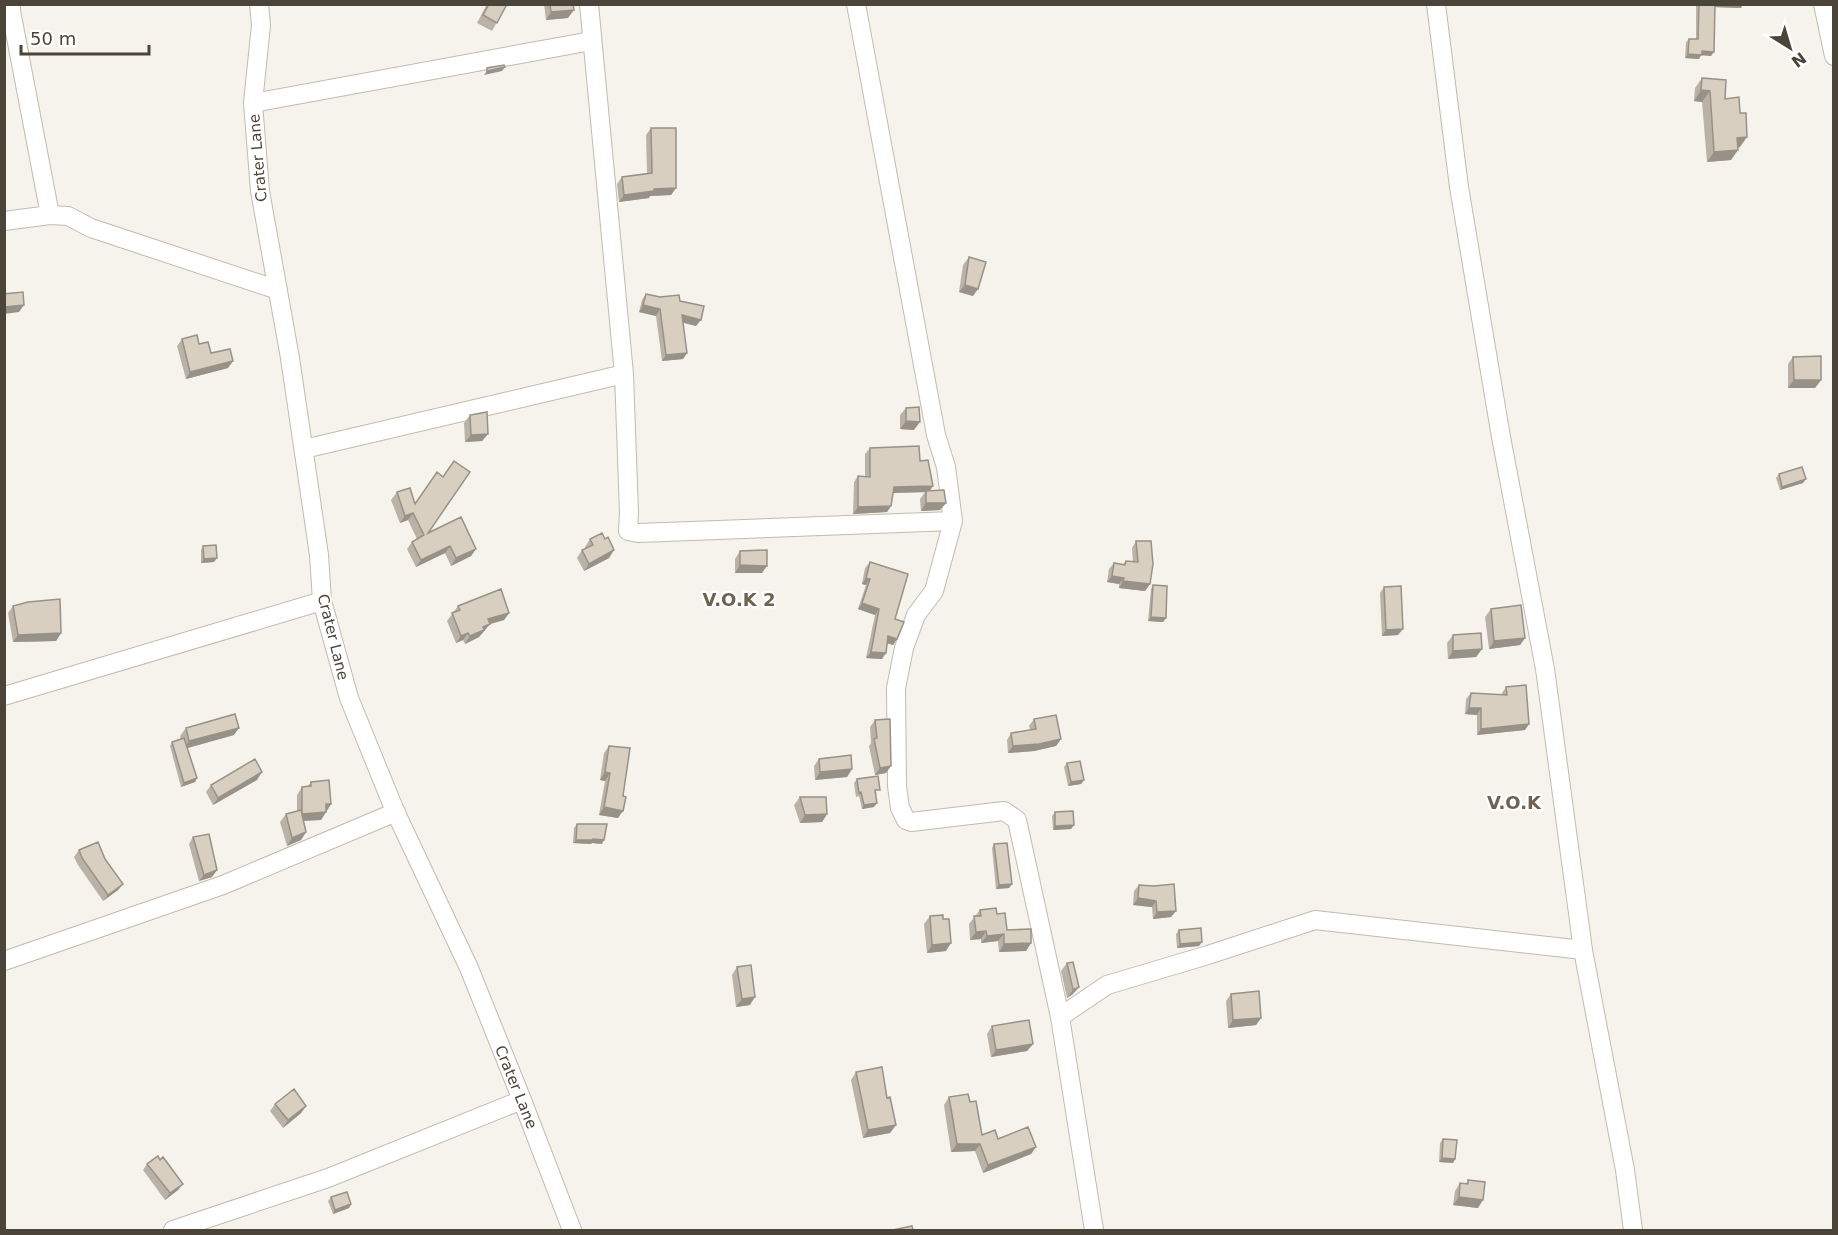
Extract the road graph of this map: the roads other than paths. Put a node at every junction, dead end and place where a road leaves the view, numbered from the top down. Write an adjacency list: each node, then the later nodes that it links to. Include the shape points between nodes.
1 (11, 4): 10 (street)
2 (260, 4): 9 (street, Crater Lane)
3 (589, 4): 7 (street)
4 (856, 4): 15 (street, via 936,435 946,467)
5 (1436, 4): 19 (street, via 1459,187 1545,669)
6 (1823, 4): 8 (street)
7 (591, 41): 9 (street); 13 (street)
8 (1833, 57)
9 (253, 103): 12 (street, Crater Lane, via 260,191)
10 (50, 215): 11 (street); 12 (street, via 68,216 91,228)
11 (4, 221)
12 (278, 290): 14 (street, Crater Lane)
13 (624, 374): 14 (street); 15 (street, via 628,531)
14 (304, 449): 16 (street, Crater Lane)
15 (953, 521): 21 (street, via 934,591 916,615 904,648 896,688 900,808 911,822 1004,811 1017,820)
16 (322, 601): 17 (street); 18 (street, Crater Lane, via 349,698)
17 (4, 696)
18 (396, 812): 20 (street, via 223,885); 22 (street, Crater Lane, via 469,968)
19 (1583, 950): 21 (street, via 1315,920 1107,986); 26 (street)
20 (4, 961)
21 (1060, 1017): 25 (street)
22 (522, 1100): 23 (street, via 328,1178); 24 (street, Crater Lane)
23 (173, 1230)
24 (572, 1230)
25 (1094, 1230)
26 (1633, 1230)

